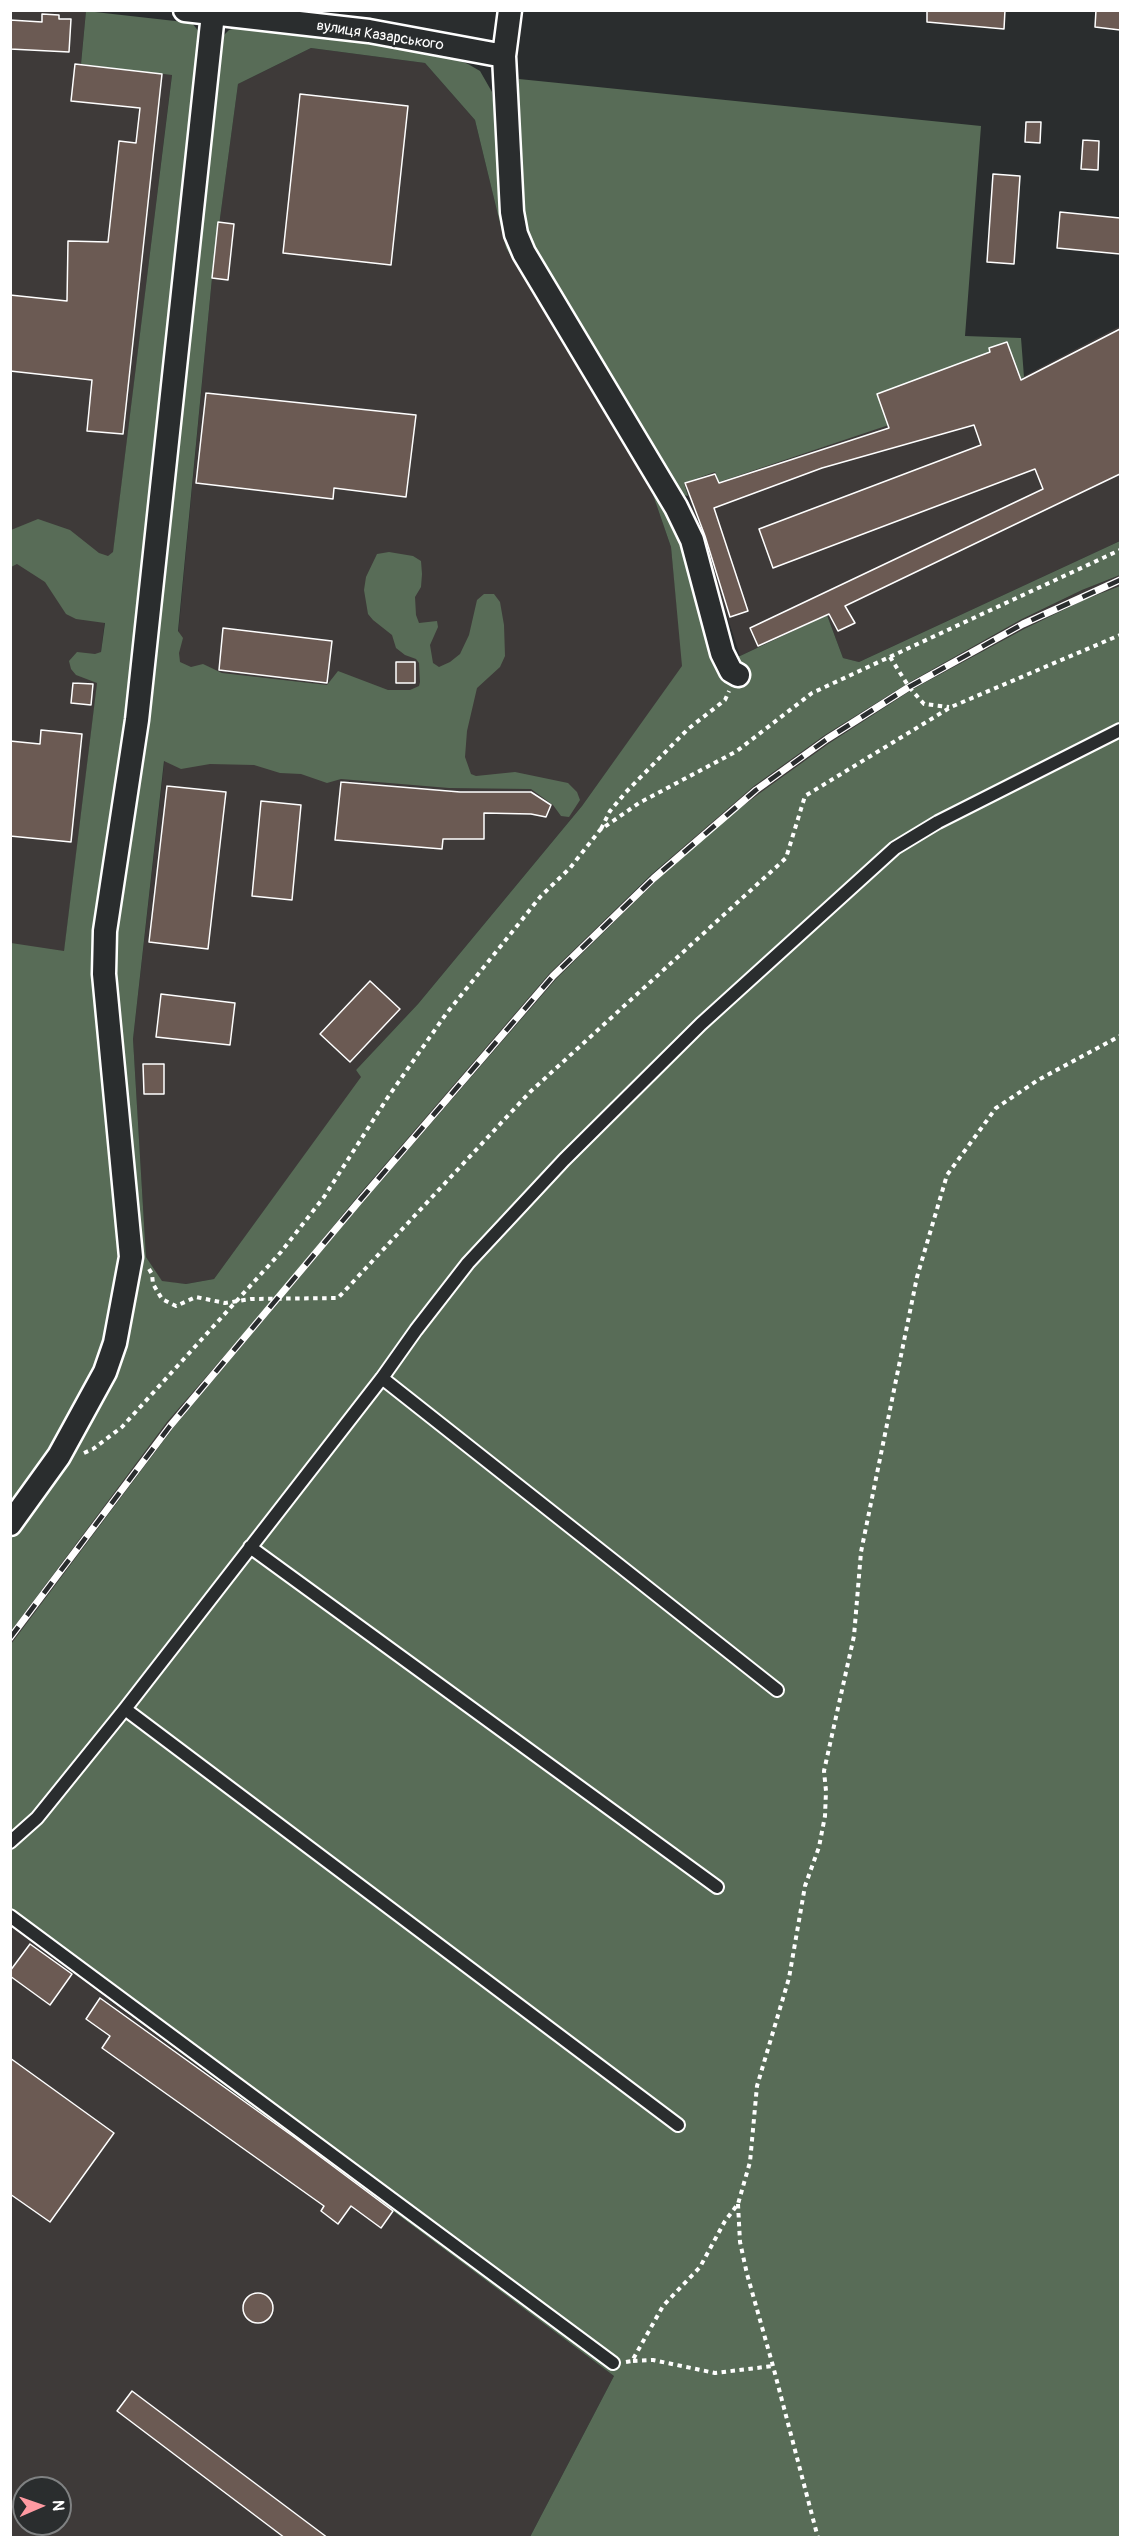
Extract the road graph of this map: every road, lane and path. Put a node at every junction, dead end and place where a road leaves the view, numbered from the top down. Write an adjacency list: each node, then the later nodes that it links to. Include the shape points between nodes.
1 (185, 10): 3 (street, вулиця Казарського)
2 (510, 10): 4 (street)
3 (213, 14): 4 (street, вулиця Казарського, via 369,31); 13 (street, via 136,720 105,932 104,974)
4 (504, 56): 8 (street, via 516,234 676,507 692,540 722,653 731,671)
5 (1120, 550): 7 (path)
6 (1120, 635): 9 (path)
7 (890, 657): 9 (path, via 924,704); 11 (path, via 812,693 737,751 639,803)
8 (738, 675): 11 (path, via 725,700 659,757 610,811)
9 (951, 708): 14 (path, via 805,796 786,858 530,1092 338,1298 250,1299)
10 (1120, 730): 15 (lane, via 938,822 896,848 701,1024 564,1160 468,1263)
11 (600, 830): 14 (path, via 447,1014 324,1197)
12 (1120, 1036): 25 (path, via 1038,1080 996,1108 947,1175 917,1277 863,1541 854,1636 824,1771 825,1815 819,1847 805,1886 789,1978 757,2086 750,2162)
13 (131, 1257): 14 (path, via 146,1266 158,1293 169,1304 176,1306 196,1297); 16 (street, via 115,1343 105,1372)
14 (236, 1303): 16 (path, via 122,1427 93,1449)
15 (382, 1378): 18 (lane); 19 (lane)
16 (59, 1456): 17 (street)
17 (10, 1524)
18 (250, 1547): 20 (lane); 22 (lane)
19 (777, 1690)
20 (124, 1709): 21 (lane, via 37,1818); 24 (lane)
21 (10, 1842)
22 (717, 1887)
23 (10, 1916): 27 (lane)
24 (678, 2125)
25 (738, 2204): 26 (path, via 700,2267 663,2306); 28 (path, via 740,2242)
26 (632, 2361): 27 (path); 28 (path, via 652,2360 715,2373)
27 (613, 2363)
28 (773, 2366): 29 (path)
29 (818, 2538)

